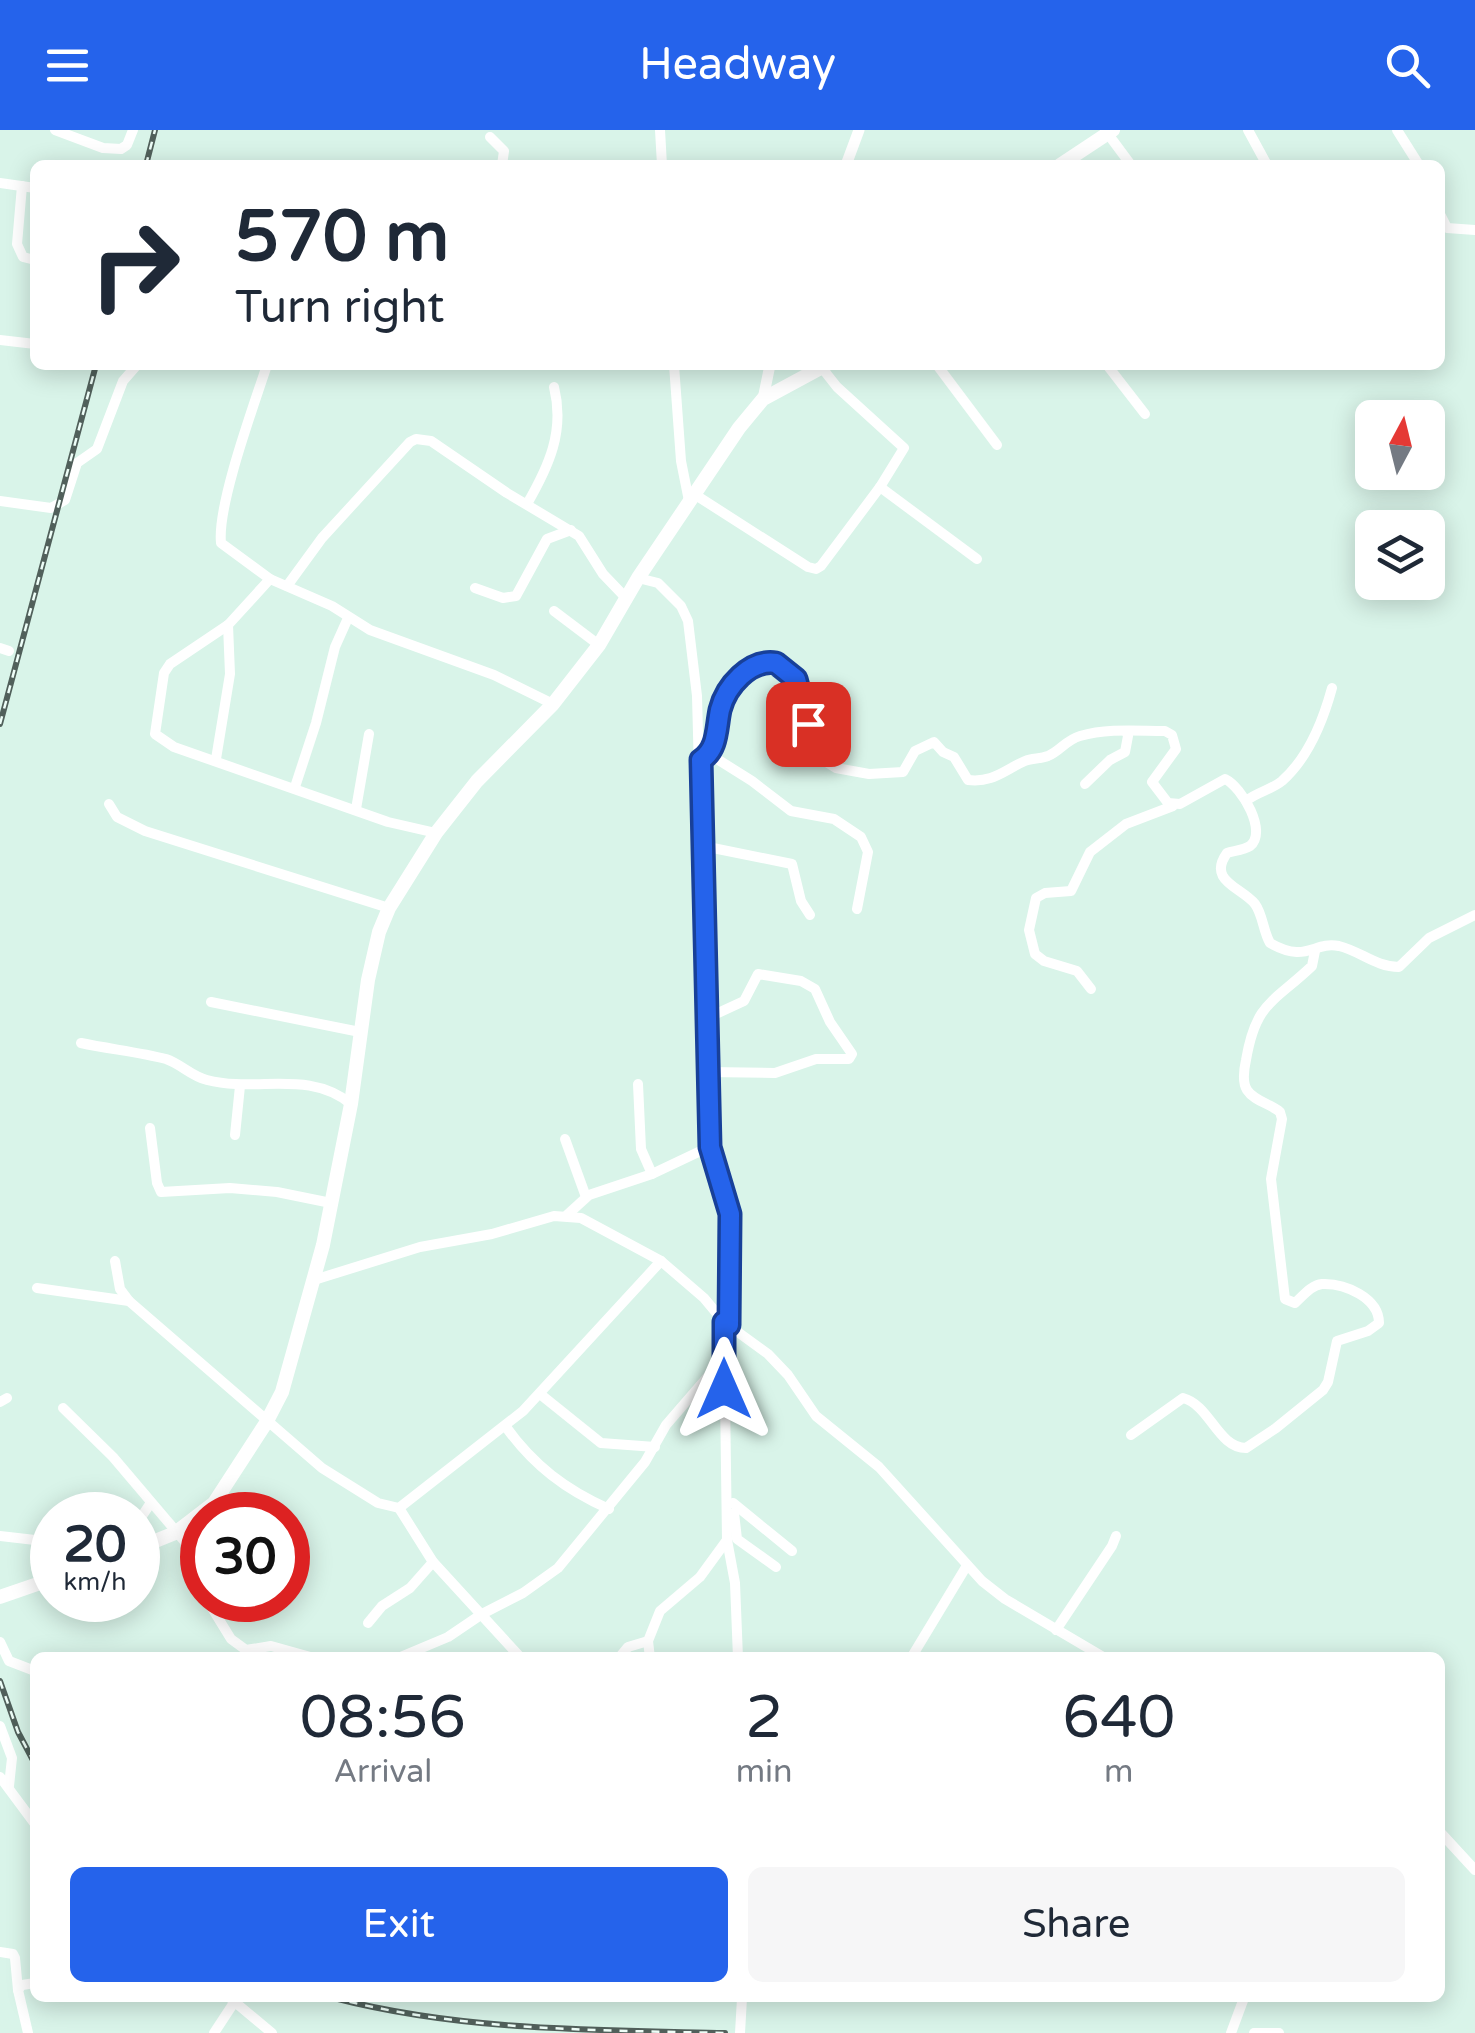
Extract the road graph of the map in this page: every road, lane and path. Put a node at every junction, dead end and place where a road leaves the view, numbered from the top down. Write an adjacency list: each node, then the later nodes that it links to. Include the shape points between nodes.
1 (54, 130): 9 (street)
2 (133, 130): 9 (street, via 127,145)
3 (660, 130): 12 (street)
4 (860, 130): 13 (street)
5 (1248, 130): 16 (street)
6 (1397, 130): 17 (street)
7 (1103, 133): 14 (main road); 15 (street)
8 (490, 136): 11 (street, via 504,151)
9 (113, 149): 10 (street)
10 (114, 160)
11 (503, 160)
12 (662, 160)
13 (848, 160)
14 (1067, 160)
15 (1127, 160)
16 (1264, 160)
17 (1416, 160)
18 (0, 183): 19 (street)
19 (29, 187): 22 (street, via 18,244)
20 (1445, 229): 21 (street)
21 (1475, 230)
22 (30, 259)
23 (0, 340): 24 (street)
24 (30, 343)
25 (133, 370): 39 (street, via 97,449 77,463 66,500 52,508)
26 (265, 370): 44 (street, via 220,536 227,549)
27 (674, 370): 38 (street, via 681,461)
28 (769, 370): 34 (street)
29 (817, 370): 34 (main road)
30 (826, 370): 37 (street, via 903,444)
31 (941, 370): 36 (street)
32 (1111, 370): 35 (street)
33 (554, 387): 40 (street, via 559,427)
34 (764, 399): 38 (main road)
35 (1146, 414)
36 (997, 445)
37 (880, 487): 38 (street, via 816,569); 42 (street)
38 (691, 497): 43 (main road)
39 (0, 501)
40 (527, 504): 41 (street); 45 (street, via 416,438 330,529)
41 (571, 530): 46 (street, via 547,539 516,596); 47 (street)
42 (977, 559)
43 (638, 578): 47 (main road); 56 (street, via 669,592 688,621)
44 (270, 579): 45 (street); 50 (street)
45 (287, 586): 49 (street)
46 (476, 588)
47 (626, 598): 51 (main road)
48 (554, 610): 51 (street)
49 (348, 618): 53 (street); 59 (street)
50 (228, 625): 57 (street, via 231,654); 57 (street, via 170,664 154,726 159,739)
51 (598, 645): 53 (main road)
52 (1332, 688): 60 (street, via 1298,764)
53 (553, 704): 64 (main road)
54 (1126, 731): 56 (street, via 1073,739 996,778 968,780 934,742 915,751 903,772 836,768 813,742 796,679 771,662 747,670 730,690); 58 (street, via 1125,752); 62 (street, via 1172,735 1174,753 1152,782)
55 (368, 734): 63 (street)
56 (705, 758): 65 (street); 67 (street, via 752,781 791,811 834,819 861,837 868,852)
57 (216, 759): 59 (street)
58 (1085, 784)
59 (294, 787): 63 (street)
60 (1246, 801): 62 (street, via 1225,779); 70 (street, via 1255,838 1223,857 1224,880 1252,901 1270,943 1296,953)
61 (109, 804): 66 (street, via 117,817 145,831)
62 (1172, 806): 71 (street, via 1126,824 1090,852 1071,890 1036,898 1028,930 1035,954 1077,971)
63 (356, 809): 64 (street)
64 (436, 833): 66 (main road)
65 (703, 846): 68 (street, via 792,864); 73 (street)
66 (389, 908): 74 (main road)
67 (857, 909)
68 (810, 914)
69 (1475, 915): 70 (street, via 1429,938 1398,967 1340,946)
70 (1314, 951): 99 (street, via 1312,966 1253,1024 1245,1088 1282,1119 1271,1179 1285,1299 1295,1302 1323,1284 1351,1290 1373,1304 1379,1322 1337,1341 1323,1390 1246,1448 1231,1444 1196,1403 1183,1398)
71 (1091, 989)
72 (211, 1002): 74 (street)
73 (705, 1019): 76 (street); 76 (street, via 744,1001 758,974 773,974 814,989 852,1054 775,1073)
74 (360, 1032): 79 (main road)
75 (81, 1043): 78 (street, via 161,1058 207,1080)
76 (708, 1072): 83 (street)
77 (638, 1084): 84 (street, via 640,1149)
78 (240, 1086): 79 (street, via 314,1084); 81 (street)
79 (351, 1104): 86 (main road)
80 (150, 1128): 86 (street, via 161,1192 243,1189)
81 (235, 1135)
82 (565, 1138): 85 (street)
83 (710, 1147): 84 (street); 93 (street, via 730,1214)
84 (652, 1174): 85 (street)
85 (586, 1197): 87 (street)
86 (331, 1203): 90 (main road)
87 (566, 1214): 89 (street); 90 (street, via 420,1247)
88 (115, 1261): 92 (street)
89 (661, 1261): 93 (street); 95 (street)
90 (314, 1280): 97 (main road, via 294,1357)
91 (37, 1288): 92 (street)
92 (128, 1301): 97 (street)
93 (727, 1323): 94 (street); 116 (street, via 768,1354 816,1416 879,1466)
94 (723, 1359): 100 (street); 101 (street)
95 (540, 1394): 98 (street); 100 (street, via 600,1444)
96 (63, 1408): 102 (street)
97 (266, 1423): 103 (main road); 105 (street, via 322,1468)
98 (506, 1427): 105 (street); 106 (street, via 550,1476)
99 (1130, 1435)
100 (654, 1447): 106 (street)
101 (726, 1480): 104 (street); 112 (street)
102 (140, 1492)
103 (221, 1492)
104 (733, 1503): 113 (street); 115 (street, via 737,1538)
105 (399, 1508): 114 (street)
106 (609, 1509): 119 (street, via 558,1568)
107 (160, 1515): 110 (street)
108 (0, 1536): 111 (street)
109 (1116, 1536): 122 (street)
110 (180, 1537)
111 (30, 1539)
112 (728, 1540): 123 (street, via 700,1577 660,1611); 132 (street)
113 (792, 1552)
114 (432, 1562): 119 (street); 121 (street)
115 (776, 1567)
116 (966, 1567): 122 (street); 133 (street)
117 (30, 1587): 118 (main road)
118 (0, 1597)
119 (482, 1614): 128 (street); 129 (street)
120 (221, 1622): 125 (street)
121 (368, 1624)
122 (1056, 1630): 134 (street)
123 (648, 1641): 130 (street); 131 (street)
124 (0, 1642): 135 (street, via 9,1662)
125 (241, 1652)
126 (257, 1652): 127 (street)
127 (297, 1652)
128 (412, 1652)
129 (516, 1652)
130 (624, 1652)
131 (649, 1652)
132 (738, 1652)
133 (915, 1652)
134 (1095, 1652)
135 (30, 1669)
136 (0, 1726): 137 (street, via 12,1758)
137 (4, 1781): 138 (street)
138 (30, 1817)
139 (1445, 1837): 140 (street)
140 (1475, 1870)
141 (0, 1952): 143 (street, via 15,1958)
142 (30, 1984): 143 (street)
143 (18, 1990): 148 (street)
144 (230, 2002): 149 (street)
145 (236, 2002): 150 (street)
146 (742, 2002): 151 (street)
147 (1243, 2002): 152 (street)
148 (28, 2033)
149 (214, 2033)
150 (272, 2033)
151 (740, 2033)
152 (1231, 2033)
153 (1254, 2033): 154 (street)
154 (1279, 2033)

